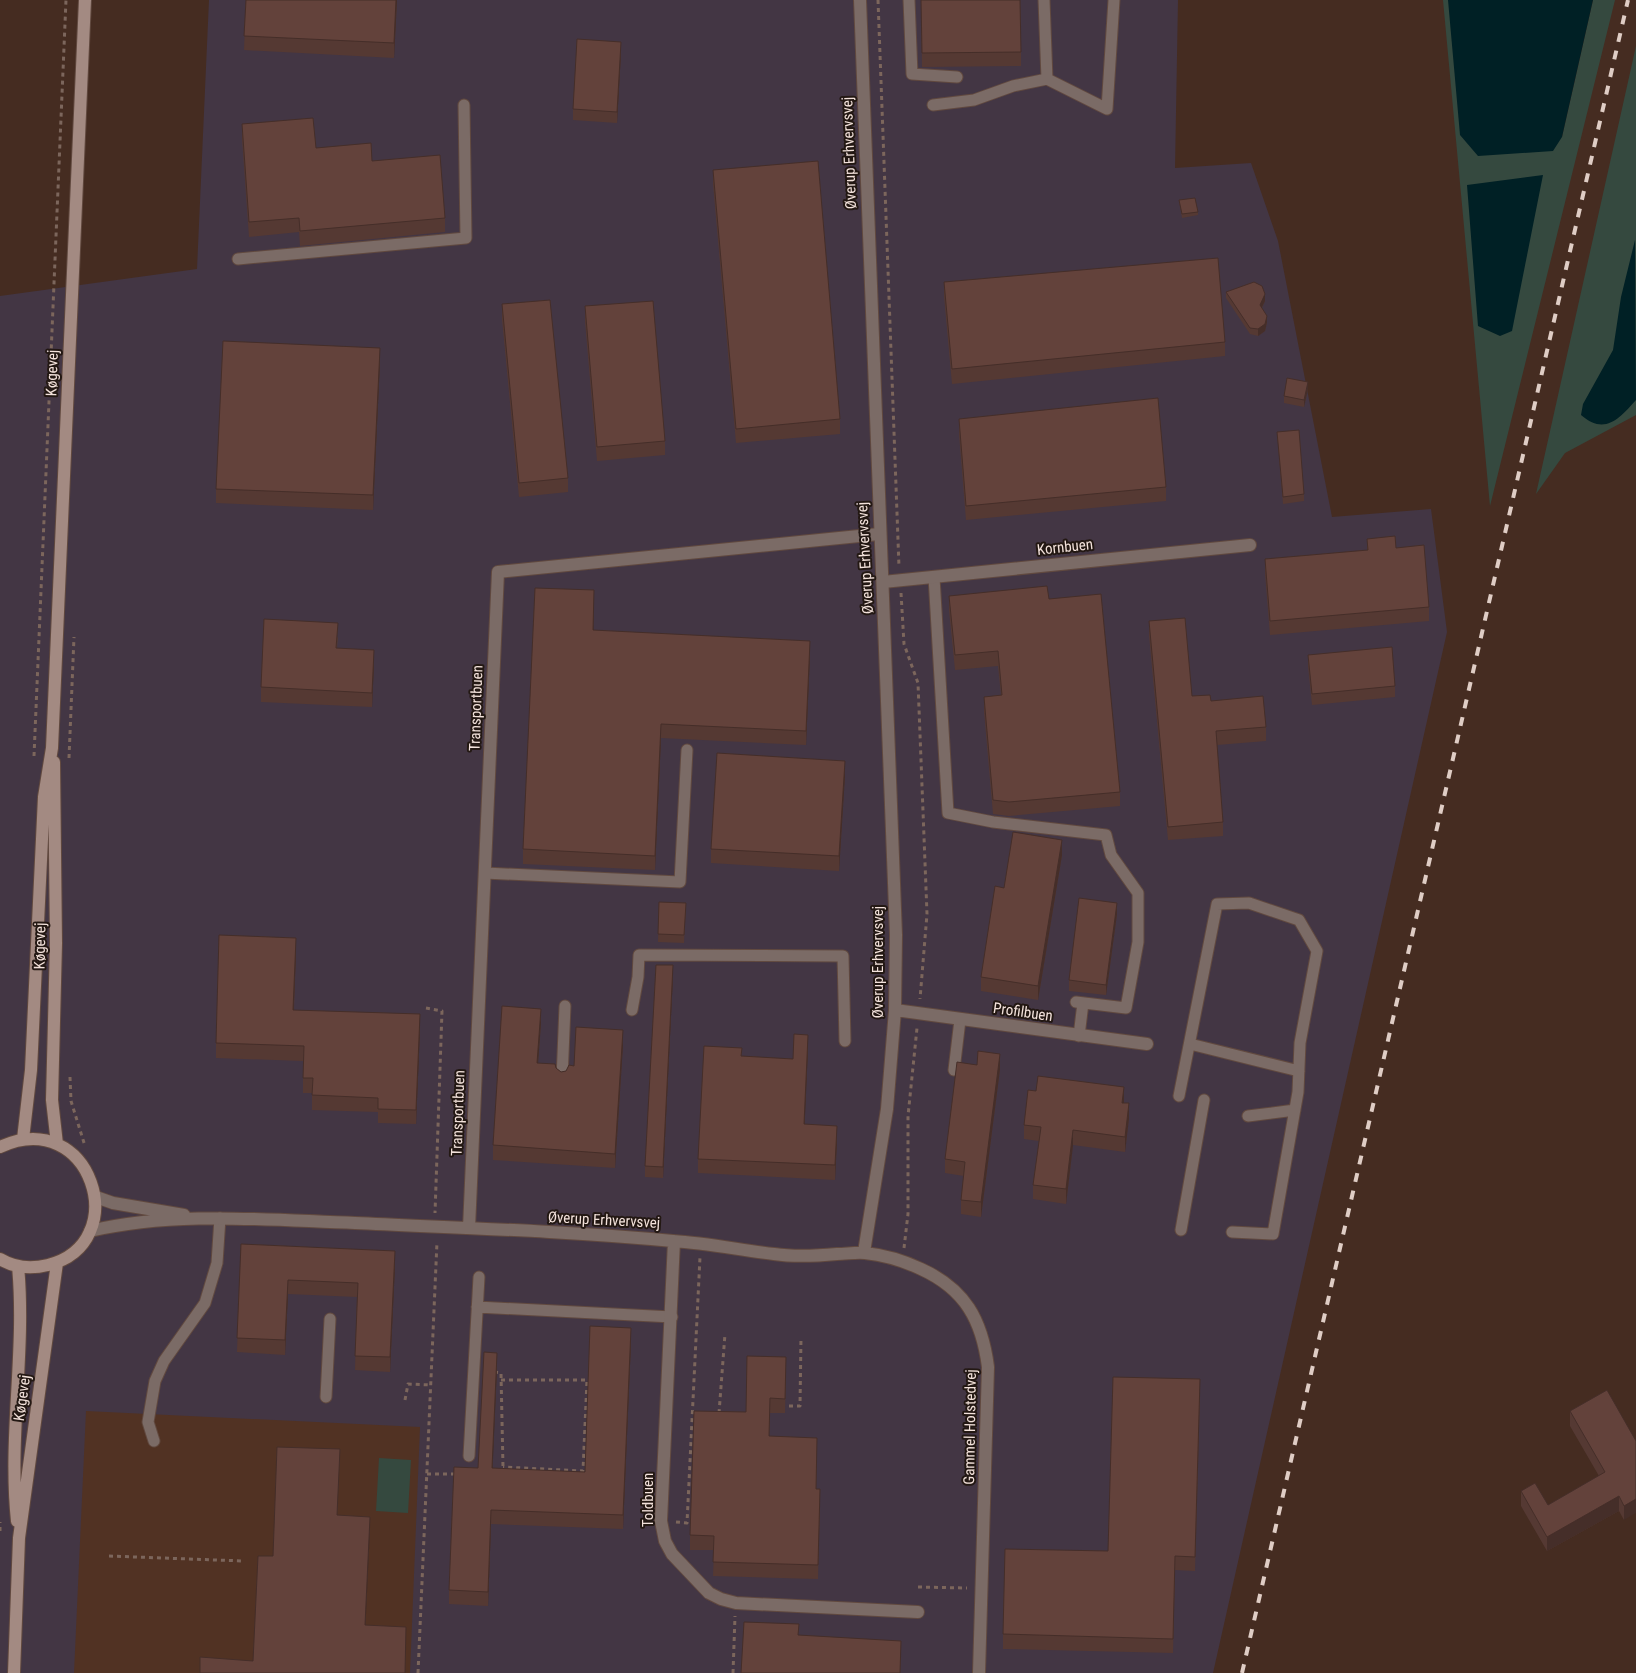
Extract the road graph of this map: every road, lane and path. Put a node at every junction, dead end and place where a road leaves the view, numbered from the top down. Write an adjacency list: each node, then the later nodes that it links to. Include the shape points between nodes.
1 (66, 0): 21 (path)
2 (85, 0): 19 (street, Køgevej)
3 (860, 0): 13 (street, Øverup Erhvervsvej)
4 (878, 0): 16 (path)
5 (909, 0): 8 (lane, via 912,74)
6 (1044, 0): 9 (lane)
7 (1114, 0): 9 (lane, via 1107,109)
8 (957, 76)
9 (1047, 79): 11 (lane, via 1013,86 974,100)
10 (464, 105): 12 (lane, via 466,238)
11 (933, 105)
12 (238, 259)
13 (879, 534): 17 (street, Øverup Erhvervsvej); 23 (street, Transportbuen, via 498,572)
14 (1250, 545): 15 (street, Kornbuen)
15 (934, 577): 16 (street, Kornbuen); 30 (lane, via 948,813 993,822 1106,835 1111,855 1138,893 1138,942 1126,1008 1079,1002)
16 (900, 580): 17 (street, Kornbuen); 28 (path, via 904,644 918,682 919,702 927,914)
17 (883, 582): 27 (street, Øverup Erhvervsvej, via 896,934)
18 (74, 633): 22 (path)
19 (52, 748): 42 (street, Køgevej, via 44,797 31,1070); 44 (street, Køgevej, via 56,793 56,943 52,1100)
20 (687, 750): 23 (lane, via 680,882)
21 (33, 760)
22 (69, 768)
23 (485, 873): 50 (street, Transportbuen)
24 (565, 1006): 37 (lane)
25 (426, 1008): 49 (path, via 442,1011 434,1207)
26 (632, 1010): 31 (lane, via 639,955 843,956)
27 (895, 1010): 28 (street, Profilbuen); 56 (street, Øverup Erhvervsvej, via 887,1109)
28 (919, 1014): 29 (street, Profilbuen); 58 (path, via 908,1116 908,1214)
29 (960, 1020): 30 (street, Profilbuen); 34 (lane)
30 (1079, 1036): 32 (street, Profilbuen)
31 (845, 1041)
32 (1147, 1044)
33 (1190, 1044): 35 (lane); 35 (lane, via 1217,904 1249,903 1299,920 1317,951); 38 (lane)
34 (954, 1070)
35 (1298, 1071): 40 (lane)
36 (70, 1074): 43 (path, via 70,1102 87,1150)
37 (562, 1079)
38 (1179, 1096)
39 (1204, 1100): 52 (lane)
40 (1295, 1110): 41 (lane); 53 (lane, via 1273,1234)
41 (1248, 1116)
42 (24, 1139): 44 (street); 45 (street)
43 (78, 1143)
44 (57, 1144): 46 (street, via 69,1151 88,1171)
45 (0, 1147)
46 (96, 1197): 47 (street, Øverup Erhvervsvej, via 113,1204); 51 (street)
47 (196, 1217): 48 (street, Øverup Erhvervsvej); 51 (street, Øverup Erhvervsvej)
48 (220, 1218): 49 (street, Øverup Erhvervsvej); 77 (lane, via 217,1263 205,1303 164,1361 155,1381 148,1422)
49 (438, 1227): 50 (street, Øverup Erhvervsvej); 68 (path)
50 (469, 1228): 54 (street, Øverup Erhvervsvej)
51 (90, 1230): 59 (street, via 76,1250)
52 (1181, 1230)
53 (1232, 1232)
54 (674, 1241): 55 (street, Øverup Erhvervsvej); 63 (street, Toldbuen)
55 (701, 1244): 56 (street, Øverup Erhvervsvej, via 777,1255); 72 (path)
56 (864, 1252): 58 (street, Gammel Holstedvej)
57 (0, 1259): 60 (street)
58 (903, 1261): 85 (street, Gammel Holstedvej, via 939,1278 955,1291 972,1312 985,1343 988,1367)
59 (57, 1263): 60 (street, via 38,1268); 81 (street, Køgevej)
60 (18, 1266): 81 (street, Køgevej, via 21,1335 15,1470)
61 (479, 1277): 62 (lane)
62 (477, 1307): 63 (lane); 78 (lane)
63 (672, 1317): 80 (street, Toldbuen)
64 (330, 1318): 69 (lane)
65 (725, 1334): 75 (path)
66 (801, 1337): 71 (path, via 800,1406)
67 (501, 1380): 79 (path, via 587,1380 583,1471)
68 (431, 1385): 70 (path, via 408,1384); 89 (path)
69 (326, 1397)
70 (405, 1400)
71 (789, 1406)
72 (692, 1412): 73 (path); 80 (path, via 687,1522)
73 (701, 1413)
74 (710, 1413): 75 (path)
75 (719, 1413): 76 (path)
76 (726, 1413)
77 (154, 1441)
78 (470, 1456)
79 (502, 1467)
80 (661, 1520): 86 (street, Toldbuen, via 665,1541 672,1554 709,1593)
81 (19, 1538): 88 (street, Køgevej)
82 (109, 1556): 83 (path)
83 (244, 1561)
84 (918, 1586): 85 (path)
85 (982, 1588): 91 (street, Gammel Holstedvej)
86 (736, 1603): 87 (street, Toldbuen); 90 (path)
87 (918, 1612)
88 (14, 1673)
89 (418, 1673)
90 (733, 1673)
91 (979, 1673)

